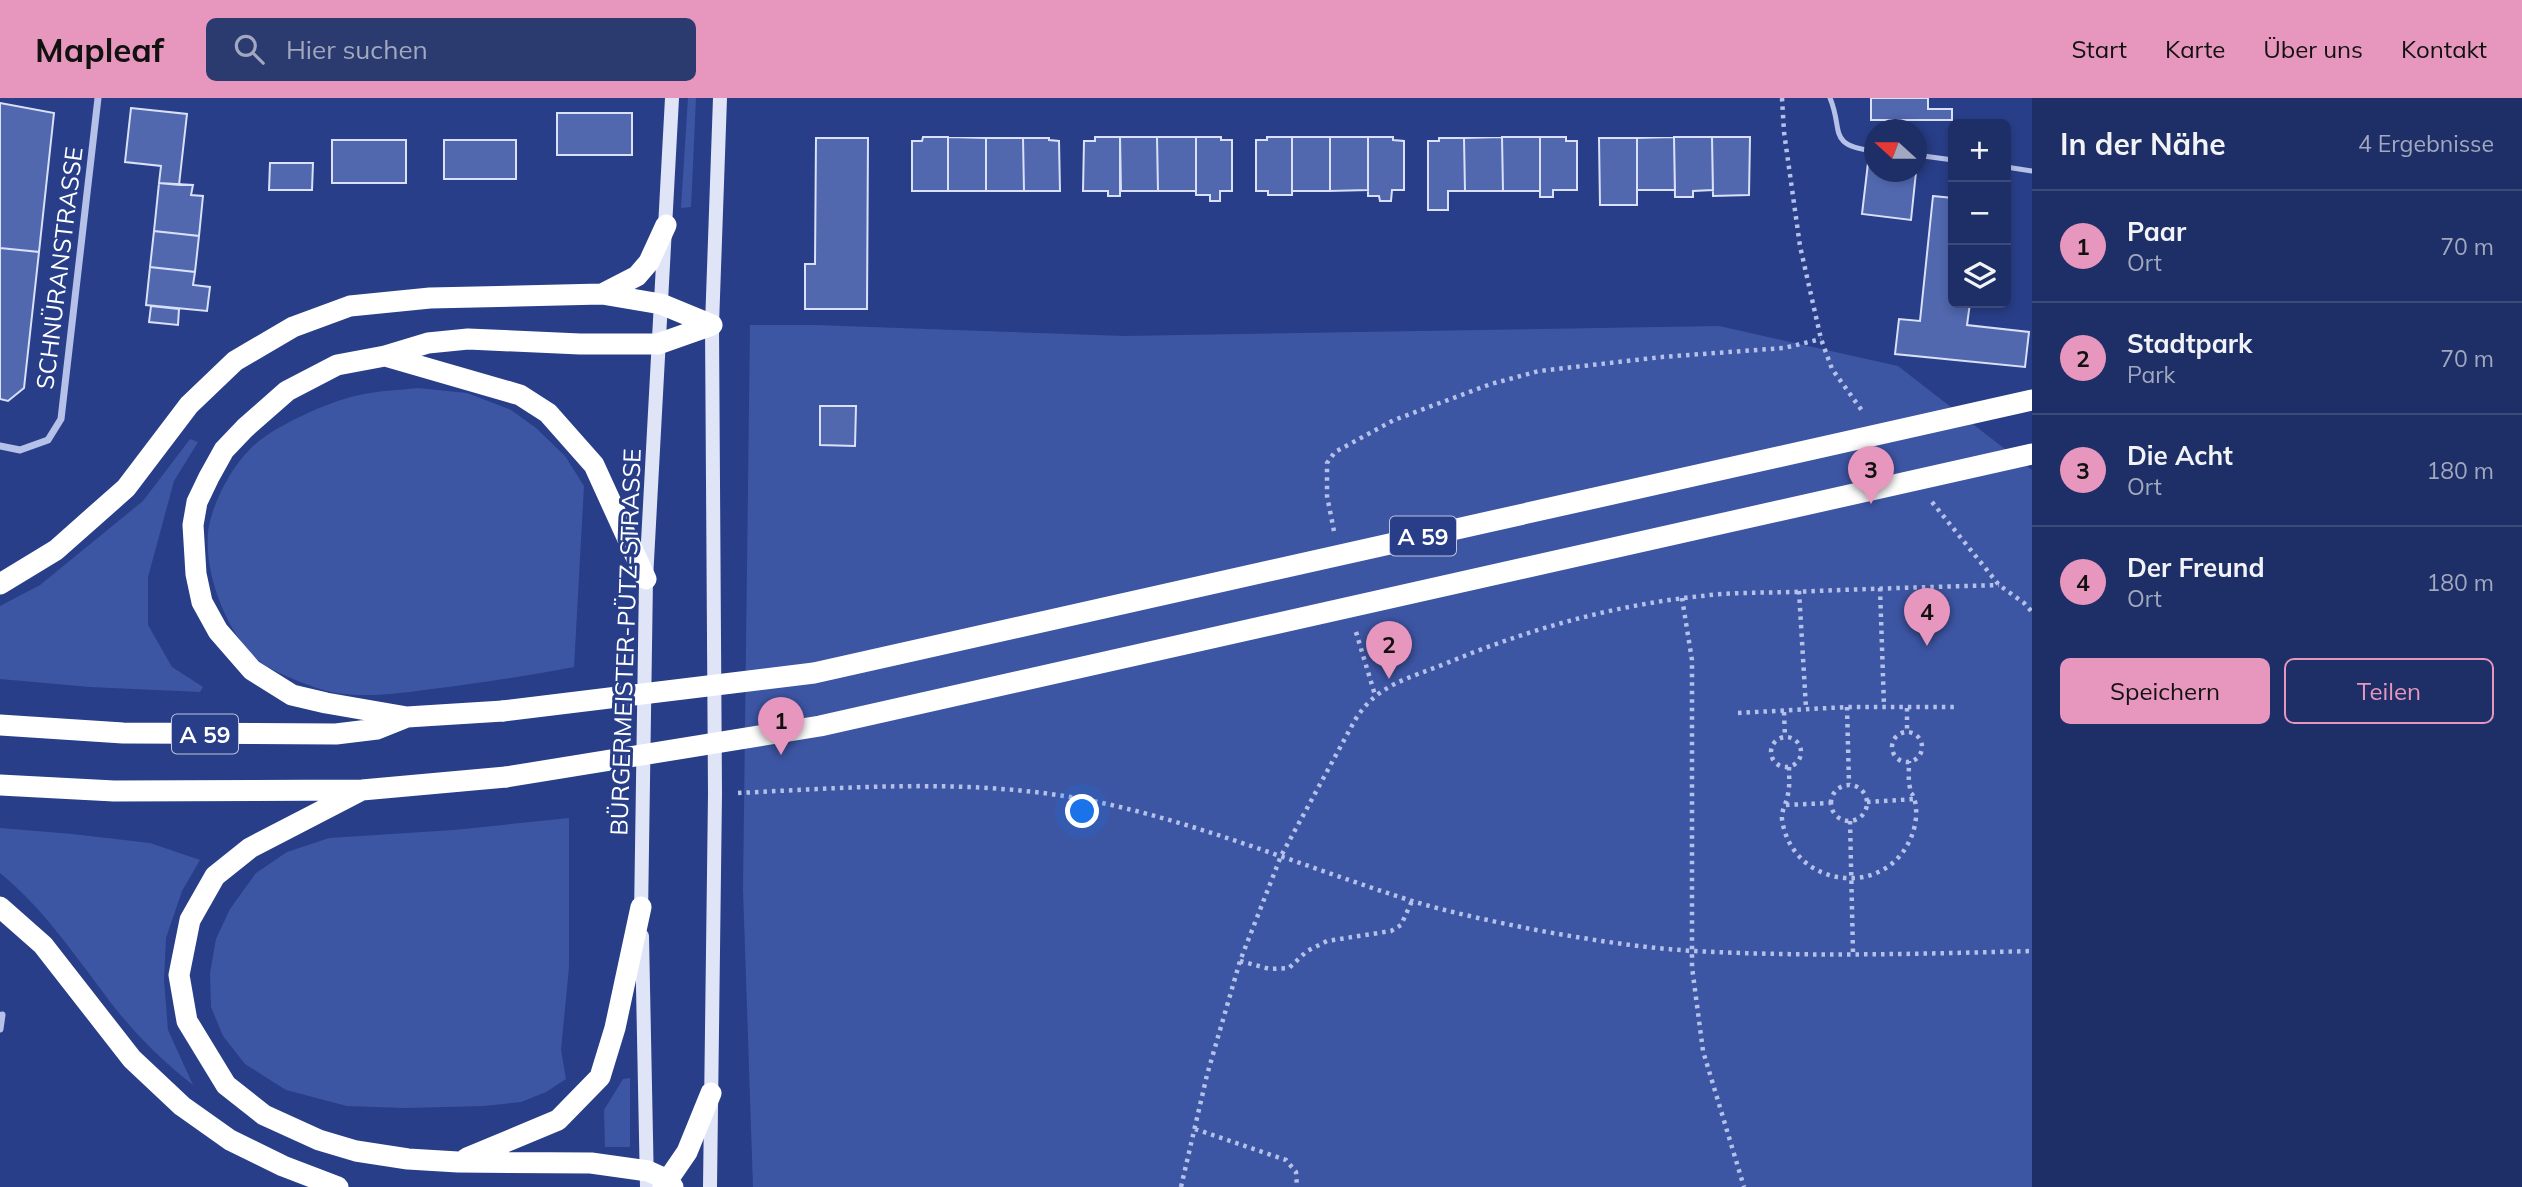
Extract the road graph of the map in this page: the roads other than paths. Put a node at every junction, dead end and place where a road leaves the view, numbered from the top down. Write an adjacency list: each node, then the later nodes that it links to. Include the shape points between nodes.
1 (98, 98): 17 (street, SCHNÜRANSTRASSE, via 61,419 48,440 20,450)
2 (672, 98): 10 (main road, BÜRGERMEISTER-PÜTZ-STRASSE)
3 (720, 98): 13 (main road)
4 (1830, 98): 5 (lane, via 1841,139)
5 (1864, 149)
6 (1927, 156): 7 (lane)
7 (1948, 159)
8 (2011, 168): 9 (lane)
9 (2032, 171)
10 (666, 225): 11 (highway, via 649,262 637,276); 12 (main road, BÜRGERMEISTER-PÜTZ-STRASSE)
11 (602, 294): 12 (highway); 20 (highway, via 430,298 350,306 293,327 235,361 189,405 126,488 56,550)
12 (661, 304): 13 (highway); 14 (main road, BÜRGERMEISTER-PÜTZ-STRASSE)
13 (712, 325): 14 (highway); 29 (main road, via 715,794)
14 (658, 344): 15 (highway, via 468,339 428,343); 19 (main road, BÜRGERMEISTER-PÜTZ-STRASSE)
15 (385, 356): 19 (highway, via 520,395 548,413 594,466); 21 (highway, via 337,365 288,391 244,428 224,450 197,502 193,526 202,602 218,631 252,670 292,695)
16 (2032, 400): 21 (highway, A 59, bridge, via 814,673 503,711)
17 (0, 446)
18 (2032, 454): 24 (highway, A 59, bridge, via 820,726 506,778)
19 (646, 579): 25 (main road, BÜRGERMEISTER-PÜTZ-STRASSE)
20 (0, 584)
21 (407, 717): 22 (highway, A 59, via 377,729 336,734 135,733)
22 (0, 725)
23 (0, 785): 24 (highway, A 59, via 114,791)
24 (362, 790): 30 (highway, via 250,848 215,876 190,919 179,975 187,1021 226,1085 264,1115 356,1151)
25 (641, 906): 30 (highway, via 600,1077 558,1120); 31 (main road, BÜRGERMEISTER-PÜTZ-STRASSE)
26 (0, 907): 33 (highway, via 43,945 132,1059 182,1106 230,1140)
27 (2, 1015): 28 (street)
28 (0, 1029)
29 (711, 1093): 32 (highway); 34 (main road)
30 (458, 1162): 31 (highway, via 591,1163)
31 (648, 1179): 32 (highway)
32 (668, 1185)
33 (338, 1187)
34 (710, 1187)

